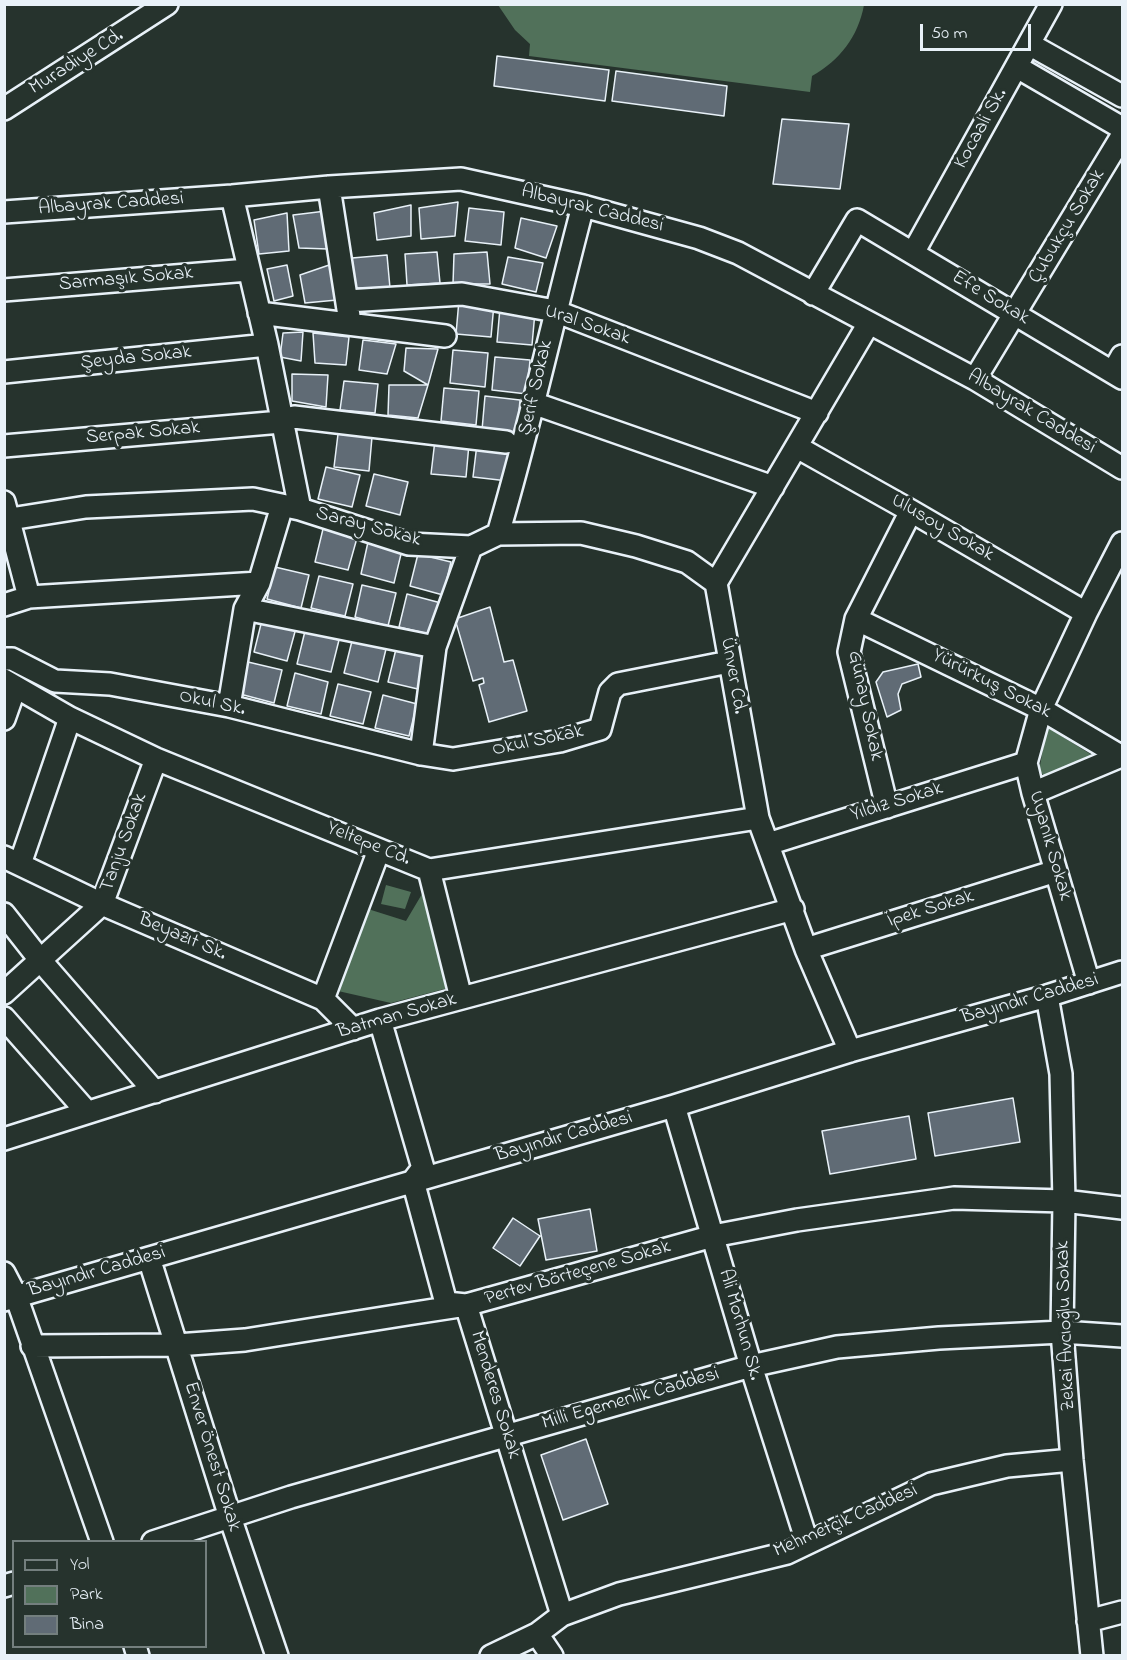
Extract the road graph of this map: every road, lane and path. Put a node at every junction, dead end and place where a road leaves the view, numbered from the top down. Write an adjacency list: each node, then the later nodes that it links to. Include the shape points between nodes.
1 (166, 4): 6 (street, Muradiye Cd.)
2 (1051, 4): 3 (street, Kocaali Sk.)
3 (1029, 44): 4 (street, Kocaali Sk.); 5 (street)
4 (1017, 67): 7 (street); 13 (street, Kocaali Sk.)
5 (1122, 96)
6 (9, 105)
7 (1122, 128)
8 (1122, 136): 20 (street, Çubukçu Sokak)
9 (329, 187): 10 (street, Albayrak Caddesi); 11 (street, Albayrak Caddesi, via 461,179); 17 (street)
10 (232, 196): 12 (street, Albayrak Caddesi); 14 (street)
11 (583, 206): 16 (street, Albayrak Caddesi, via 699,237 738,253); 18 (street, Şerif Sokak)
12 (4, 212)
13 (913, 253): 16 (street, Efe Sokak, via 857,220); 20 (street, Efe Sokak)
14 (248, 270): 15 (street, Sarmaşık Sokak); 19 (street)
15 (4, 290)
16 (813, 294): 21 (street, Albayrak Caddesi)
17 (347, 301): 18 (street, Ural Sokak, via 462,294); 22 (street)
18 (555, 311): 28 (street, Şerif Sokak); 29 (street, Ural Sokak)
19 (259, 314): 22 (street); 24 (street)
20 (1015, 314): 25 (street, Efe Sokak); 27 (street, Çubukçu Sokak)
21 (868, 323): 27 (street, Albayrak Caddesi); 29 (street)
22 (351, 325): 23 (street)
23 (445, 336)
24 (267, 345): 26 (street, Şeyda Sokak); 30 (street)
25 (1119, 369)
26 (4, 372)
27 (975, 379): 34 (street, Albayrak Caddesi)
28 (533, 403): 35 (street); 39 (street, Şerif Sokak)
29 (817, 413): 33 (street)
30 (281, 422): 31 (street, Serpak Sokak, via 294,417); 32 (street, Serpak Sokak); 36 (street)
31 (506, 442)
32 (4, 446)
33 (797, 447): 35 (street); 37 (street, Ulusoy Sokak)
34 (1122, 468)
35 (772, 488): 43 (street)
36 (291, 508): 38 (street, Saray Sokak, via 253,499); 40 (street, Saray Sokak, via 409,544); 42 (street)
37 (911, 511): 47 (street, Ulusoy Sokak); 48 (street, Günay Sokak)
38 (6, 514): 44 (street)
39 (498, 534): 40 (street, Saray Sokak); 43 (street, Saray Sokak, via 581,533 687,562)
40 (471, 547): 49 (street)
41 (1120, 552): 47 (street, Uyanık Sokak)
42 (259, 583): 44 (street); 46 (street)
43 (716, 583): 51 (street, Ünver Cd.)
44 (29, 597): 45 (street)
45 (4, 605)
46 (245, 609): 49 (street); 53 (street)
47 (1086, 613): 54 (street, Uyanık Sokak)
48 (856, 619): 54 (street, Yürürkuş Sokak); 62 (street, Günay Sokak, via 849,652)
49 (435, 648): 57 (street)
50 (4, 659): 53 (street, Okul Sk., via 12,659 55,681 110,684)
51 (729, 662): 57 (street, Okul Sokak, via 618,684 610,692 600,729 560,741 453,759); 63 (street, Ünver Cd.)
52 (10, 684): 55 (street, Yeltepe Cd.); 56 (street)
53 (229, 706): 57 (street, Okul Sk.)
54 (1041, 709): 58 (street, Yürürkuş Sokak); 60 (street, Uyanık Sokak)
55 (70, 718): 59 (street, Yeltepe Cd.); 66 (street)
56 (4, 719)
57 (421, 754)
58 (1122, 757): 61 (street)
59 (156, 759): 65 (street, Yeltepe Cd.); 69 (street, Tanju Sokak)
60 (1026, 763): 61 (street, Uyanık Sokak); 62 (street, Yıldız Sokak)
61 (1033, 793): 68 (street, Uyanık Sokak)
62 (887, 807): 64 (street, Yıldız Sokak)
63 (758, 818): 64 (street, Ünver Cd.); 67 (street, Yeltepe Cd.)
64 (768, 844): 70 (street, Ünver Cd.)
65 (379, 850): 67 (street, Yeltepe Cd.); 79 (street)
66 (12, 860): 69 (street, Beyazıt Sk.)
67 (429, 870): 78 (street)
68 (1056, 871): 72 (street, İpek Sokak); 75 (street, Uyanık Sokak)
69 (102, 904): 73 (street, Tanju Sokak); 79 (street, Beyazıt Sk.)
70 (793, 909): 72 (street, Ünver Cd.); 78 (street, Batman Sokak)
71 (4, 914): 73 (street)
72 (806, 949): 83 (street, Ünver Cd.)
73 (41, 961): 76 (street, Tanju Sokak); 84 (street)
74 (1122, 972): 75 (street, Bayındır Caddesi)
75 (1089, 983): 77 (street, Bayındır Caddesi)
76 (4, 993)
77 (1047, 996): 83 (street, Bayındır Caddesi); 89 (street, Zekai Avcıoğlu Sokak, via 1061,1074)
78 (461, 998): 81 (street, Batman Sokak)
79 (323, 999): 82 (street, Beyazıt Sk.)
80 (4, 1018): 86 (street)
81 (380, 1020): 82 (street, Batman Sokak); 88 (street, Menderes Sokak, via 423,1168)
82 (353, 1029): 84 (street, Batman Sokak)
83 (850, 1051): 85 (street, Bayındır Caddesi)
84 (155, 1092): 86 (street, Batman Sokak)
85 (674, 1106): 88 (street, Bayındır Caddesi); 91 (street, Ali Morhun Sk.)
86 (87, 1112): 87 (street, Batman Sokak)
87 (4, 1138)
88 (413, 1181): 92 (street, Bayındır Caddesi); 95 (street, Menderes Sokak, via 446,1303)
89 (1064, 1201): 90 (street, Pertev Börteçene Sokak); 91 (street, Pertev Börteçene Sokak, via 954,1198); 96 (street, Zekai Avcıoğlu Sokak)
90 (1122, 1208)
91 (713, 1236): 95 (street, Pertev Börteçene Sokak); 100 (street, Ali Morhun Sk.)
92 (149, 1258): 94 (street, Bayındır Caddesi); 98 (street, Enver Önest Sokak)
93 (4, 1273): 94 (street)
94 (10, 1298): 99 (street)
95 (466, 1305): 98 (street, Pertev Börteçene Sokak, via 245,1340); 101 (street, Menderes Sokak)
96 (1062, 1332): 97 (street, Milli Egemenlik Caddesi); 100 (street, Milli Egemenlik Caddesi, via 837,1347); 102 (street, Zekai Avcıoğlu Sokak)
97 (1122, 1336)
98 (177, 1345): 99 (street, Pertev Börteçene Sokak); 103 (street, Enver Önest Sokak)
99 (32, 1346): 104 (street)
100 (751, 1366): 101 (street, Milli Egemenlik Caddesi); 106 (street, Ali Morhun Sk.)
101 (507, 1436): 103 (street, Milli Egemenlik Caddesi); 108 (street, Menderes Sokak)
102 (1072, 1460): 106 (street, Mehmetçik Caddesi, via 1007,1466 931,1484); 109 (street, Zekai Avcıoğlu Sokak)
103 (230, 1517): 105 (street, Milli Egemenlik Caddesi); 111 (street, Enver Önest Sokak)
104 (101, 1540)
105 (159, 1540)
106 (807, 1542): 108 (street, Mehmetçik Caddesi, via 787,1553 619,1594)
107 (1122, 1612): 109 (street)
108 (562, 1615): 110 (street, Mehmetçik Caddesi)
109 (1088, 1621): 114 (street, Zekai Avcıoğlu Sokak)
110 (537, 1635): 112 (street, Mehmetçik Caddesi); 113 (street)
111 (277, 1656)
112 (492, 1656)
113 (552, 1656)
114 (1092, 1656)

